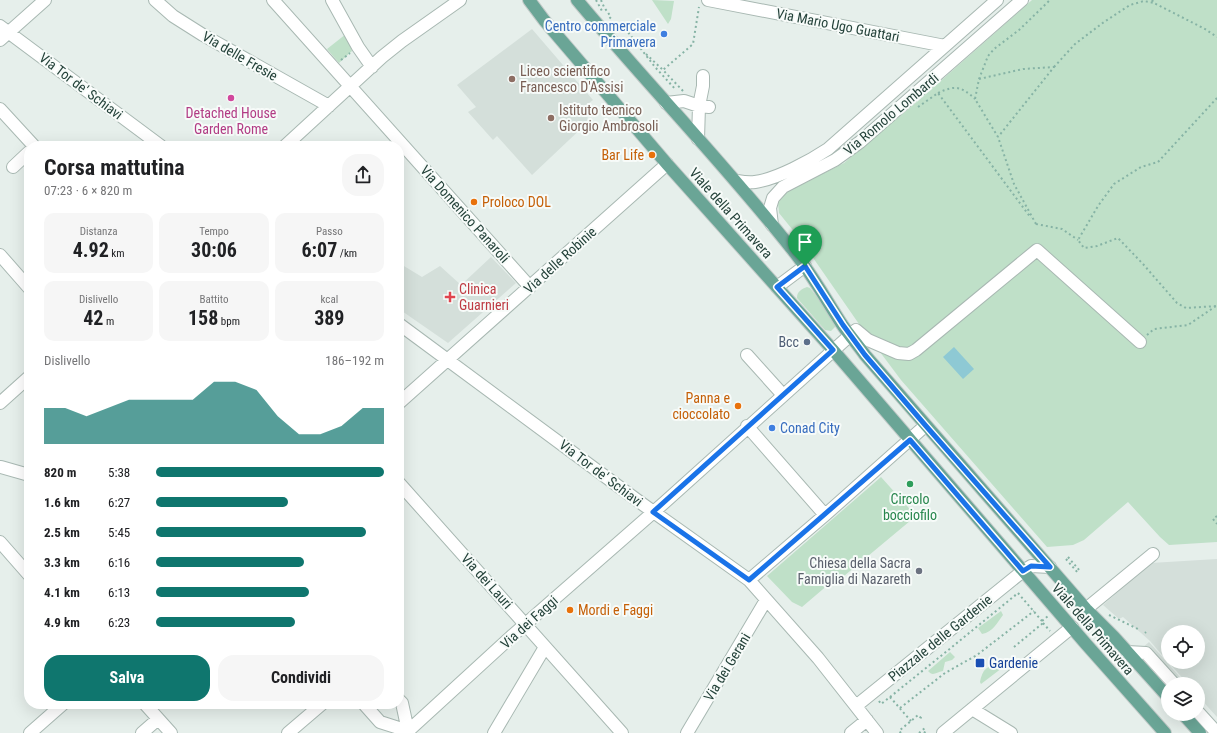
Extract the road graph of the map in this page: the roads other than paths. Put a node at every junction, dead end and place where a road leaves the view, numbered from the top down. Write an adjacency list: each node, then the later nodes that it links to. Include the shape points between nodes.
1 (45, 0): 11 (street)
2 (155, 0): 17 (street, Via delle Fresie, via 173,16 212,40)
3 (273, 0): 15 (street, Via Domenico Panaroli)
4 (332, 0): 13 (street)
5 (460, 0): 13 (street, via 402,41)
6 (529, 0): 27 (main road, Viale della Primavera)
7 (577, 0): 16 (main road, Viale della Primavera)
8 (708, 0): 12 (street, Via Mario Ugo Guattari)
9 (997, 0): 12 (street, Via Romolo Lombardi)
10 (1022, 0): 30 (street, Via Romolo Lombardi, via 856,145 835,160 783,187 773,198 770,208)
11 (3, 33): 22 (street, Via Tor de' Schiavi)
12 (945, 46): 29 (street, Via Romolo Lombardi, via 824,152 770,178 756,182)
13 (372, 67): 15 (street)
14 (703, 76): 18 (street)
15 (351, 86): 17 (street); 24 (street, Via Domenico Panaroli)
16 (666, 103): 18 (street, via 684,101); 20 (main road, Viale della Primavera)
17 (329, 106): 23 (street)
18 (704, 107): 20 (street)
19 (0, 109): 21 (street)
20 (698, 139): 29 (main road, Viale della Primavera)
21 (29, 141)
22 (154, 141)
23 (290, 141)
24 (400, 141)
25 (404, 146): 35 (street, Via Domenico Panaroli)
26 (24, 156): 28 (street)
27 (667, 164): 34 (main road, Viale della Primavera); 35 (street, Via delle Robinie)
28 (12, 167)
29 (737, 181): 30 (main road, Viale della Primavera)
30 (772, 225): 32 (main road, Viale della Primavera)
31 (0, 255): 33 (street)
32 (805, 266): 34 (street); 37 (main road, Viale della Primavera)
33 (24, 282)
34 (777, 287): 39 (main road, Viale della Primavera)
35 (530, 288): 41 (street, Via delle Robinie)
36 (404, 328): 41 (street, Via Tor de' Schiavi)
37 (850, 335): 38 (street, via 856,330 868,340 898,353 909,354 1037,250); 39 (street, Via dei Faggi); 47 (main road, Viale della Primavera)
38 (1140, 342)
39 (833, 350): 43 (street, Via dei Faggi); 48 (main road, Viale della Primavera)
40 (747, 355): 43 (street)
41 (448, 360): 44 (street, Via delle Robinie); 52 (street, Via Tor de' Schiavi)
42 (24, 381): 45 (street)
43 (783, 395): 46 (street, Via dei Faggi)
44 (404, 399)
45 (0, 403)
46 (747, 426): 52 (street, Via dei Faggi); 53 (street)
47 (926, 426): 48 (street); 56 (main road, Viale della Primavera)
48 (910, 440): 53 (street); 58 (main road, Viale della Primavera)
49 (0, 466): 50 (street)
50 (24, 473)
51 (404, 489): 62 (street, Via dei Lauri)
52 (653, 512): 59 (street, Via Tor de' Schiavi); 62 (street, Via dei Faggi)
53 (825, 515): 59 (street)
54 (0, 542): 57 (street)
55 (1153, 554): 61 (street)
56 (1050, 567): 58 (street, via 1031,566); 61 (main road, Viale della Primavera)
57 (24, 568)
58 (1023, 571): 63 (main road, Viale della Primavera); 68 (street, Piazzale delle Gardenie)
59 (749, 580): 60 (street, Via Tor de' Schiavi)
60 (766, 600): 68 (street, Via Tor de' Schiavi, via 818,658); 86 (street, Via dei Gerani)
61 (1086, 609): 65 (main road, Viale della Primavera)
62 (525, 624): 64 (street, Via dei Lauri); 79 (street, Via dei Faggi)
63 (1072, 627): 74 (street); 91 (main road, Viale della Primavera)
64 (545, 647): 84 (street); 85 (street, Via dei Lauri)
65 (1127, 652): 66 (street, via 1146,653); 67 (main road, Viale della Primavera)
66 (1168, 677)
67 (1161, 689)
68 (856, 706): 76 (street, Via Tor de' Schiavi)
69 (57, 709): 80 (street)
70 (149, 709): 75 (street)
71 (316, 709): 83 (street)
72 (368, 709): 79 (street, via 380,722)
73 (403, 709): 79 (street)
74 (972, 709): 89 (street); 90 (street)
75 (158, 718): 81 (street); 82 (street)
76 (867, 720): 87 (street); 88 (street, Via Tor de' Schiavi)
77 (1205, 720): 93 (street)
78 (1189, 721): 92 (main road)
79 (408, 732)
80 (30, 733)
81 (142, 733)
82 (171, 733)
83 (288, 733)
84 (494, 733)
85 (622, 733)
86 (687, 733)
87 (851, 733)
88 (877, 733)
89 (943, 733)
90 (1011, 733)
91 (1165, 733)
92 (1200, 733)
93 (1217, 733)

